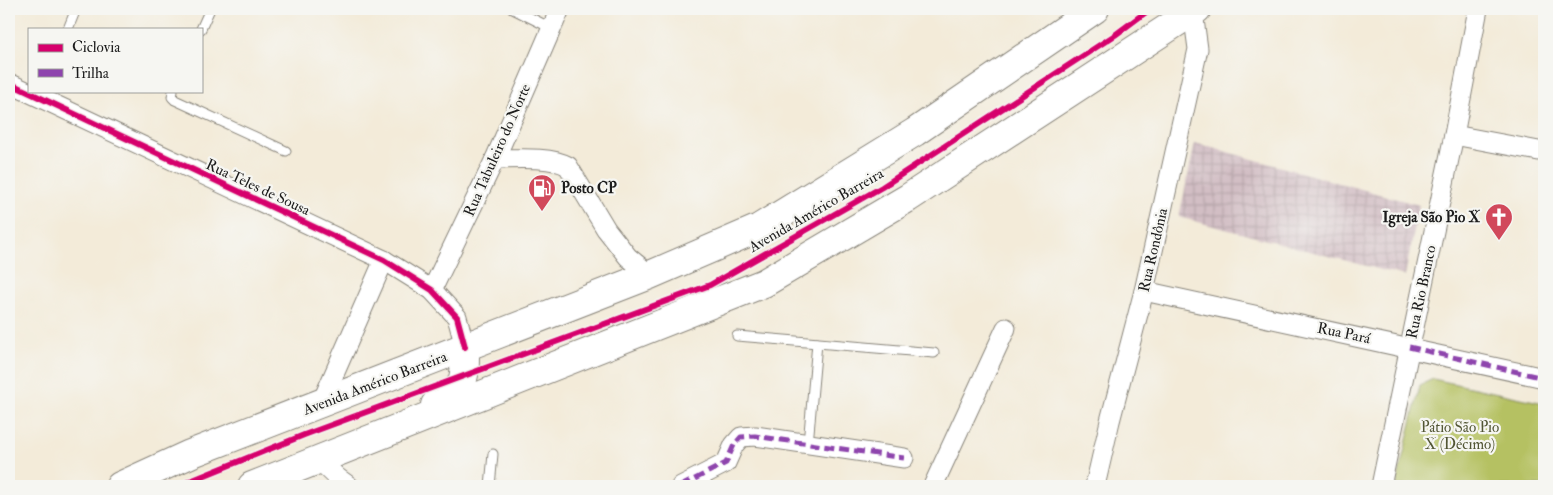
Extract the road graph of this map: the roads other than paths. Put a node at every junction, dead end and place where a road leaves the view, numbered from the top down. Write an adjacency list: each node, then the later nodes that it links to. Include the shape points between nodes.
1 (76, 9): 8 (lane)
2 (210, 9): 9 (lane)
3 (514, 9): 10 (lane)
4 (560, 9): 10 (street, Rua Tabuleiro do Norte)
5 (1096, 9): 20 (main road, Avenida Américo Barreira, via 915,132 758,228)
6 (1478, 9): 15 (street, Rua Rio Branco)
7 (1195, 10): 22 (street, Rua Rondônia, via 1198,49); 31 (main road, via 908,198 764,283)
8 (68, 28)
9 (201, 28)
10 (551, 28): 18 (street, Rua Tabuleiro do Norte)
11 (9, 84): 12 (street, Rua Teles de Sousa)
12 (28, 90)
13 (173, 92): 16 (lane, via 175,100)
14 (39, 94): 19 (street, Rua Teles de Sousa)
15 (1454, 135): 17 (street); 27 (street, Rua Rio Branco)
16 (286, 151)
17 (1544, 152)
18 (495, 159): 20 (street, via 552,161 568,166 606,229 628,257); 21 (street, Rua Tabuleiro do Norte)
19 (384, 260): 21 (street, Rua Teles de Sousa); 30 (street)
20 (650, 275): 26 (main road, Avenida Américo Barreira)
21 (432, 290): 26 (street, Rua Teles de Sousa, via 457,317)
22 (1144, 291): 27 (street, Rua Pará); 43 (street, Rua Rondônia)
23 (1006, 328): 42 (street)
24 (737, 336): 25 (lane)
25 (817, 343): 28 (lane); 32 (lane)
26 (464, 347): 30 (main road, Avenida Américo Barreira); 31 (main road, via 464,375 457,391)
27 (1410, 348): 29 (street, Rua Pará); 44 (street, Rua Rio Branco)
28 (934, 353)
29 (1544, 378)
30 (321, 404): 37 (main road, Avenida Américo Barreira, via 190,454)
31 (410, 423): 35 (main road)
32 (808, 444): 34 (street); 41 (street, via 756,436 741,437 726,463)
33 (493, 454): 40 (lane)
34 (904, 458)
35 (319, 460): 36 (main road); 39 (street)
36 (284, 479): 38 (main road)
37 (120, 486)
38 (252, 486)
39 (349, 486)
40 (490, 486)
41 (681, 486)
42 (933, 486)
43 (1095, 486)
44 (1381, 486)

